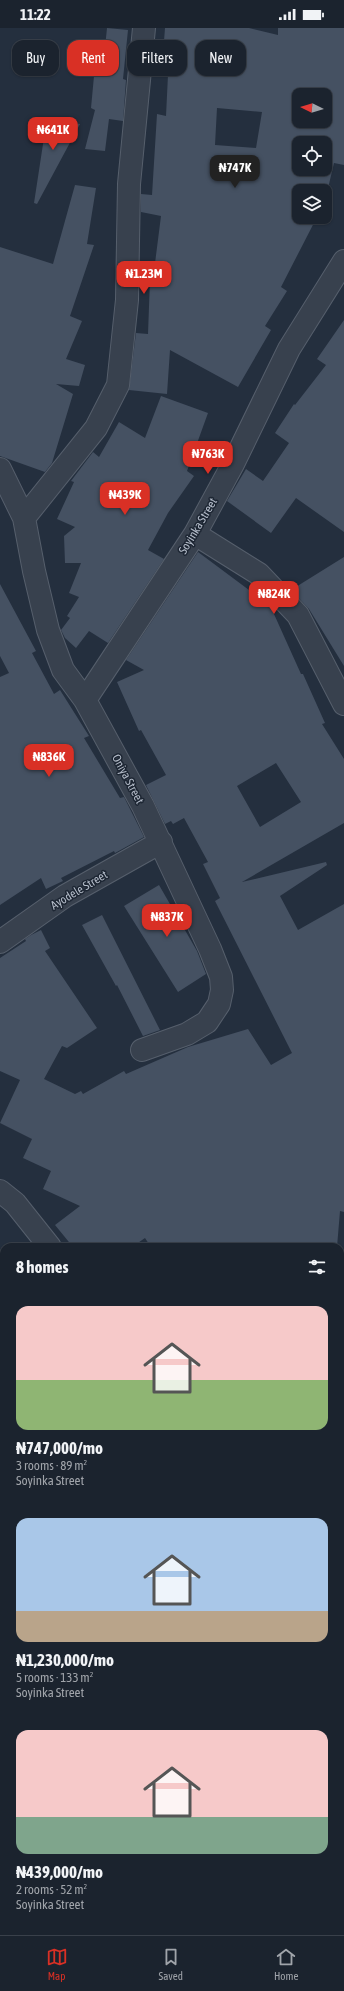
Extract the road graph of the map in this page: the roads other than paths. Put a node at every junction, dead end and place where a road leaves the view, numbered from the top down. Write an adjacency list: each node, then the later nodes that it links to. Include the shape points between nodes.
1 (144, 28): 4 (street, via 129,184 127,300 118,385 96,428)
2 (344, 261): 5 (street, Soyinka Street, via 289,349 233,464)
3 (0, 469): 4 (street, Oniya Street)
4 (24, 518): 6 (street, Oniya Street, via 48,630 63,670)
5 (195, 534): 6 (street, Soyinka Street); 7 (street, via 258,574 298,615)
6 (85, 700): 8 (street, Oniya Street)
7 (344, 704)
8 (161, 842): 9 (street, Ayodele Street, via 65,896); 10 (street, Oniya Street, via 210,949 222,990 219,1004 207,1022 187,1034)
9 (0, 942)
10 (142, 1050)
11 (0, 1191): 12 (street, via 15,1203)
12 (47, 1243)

